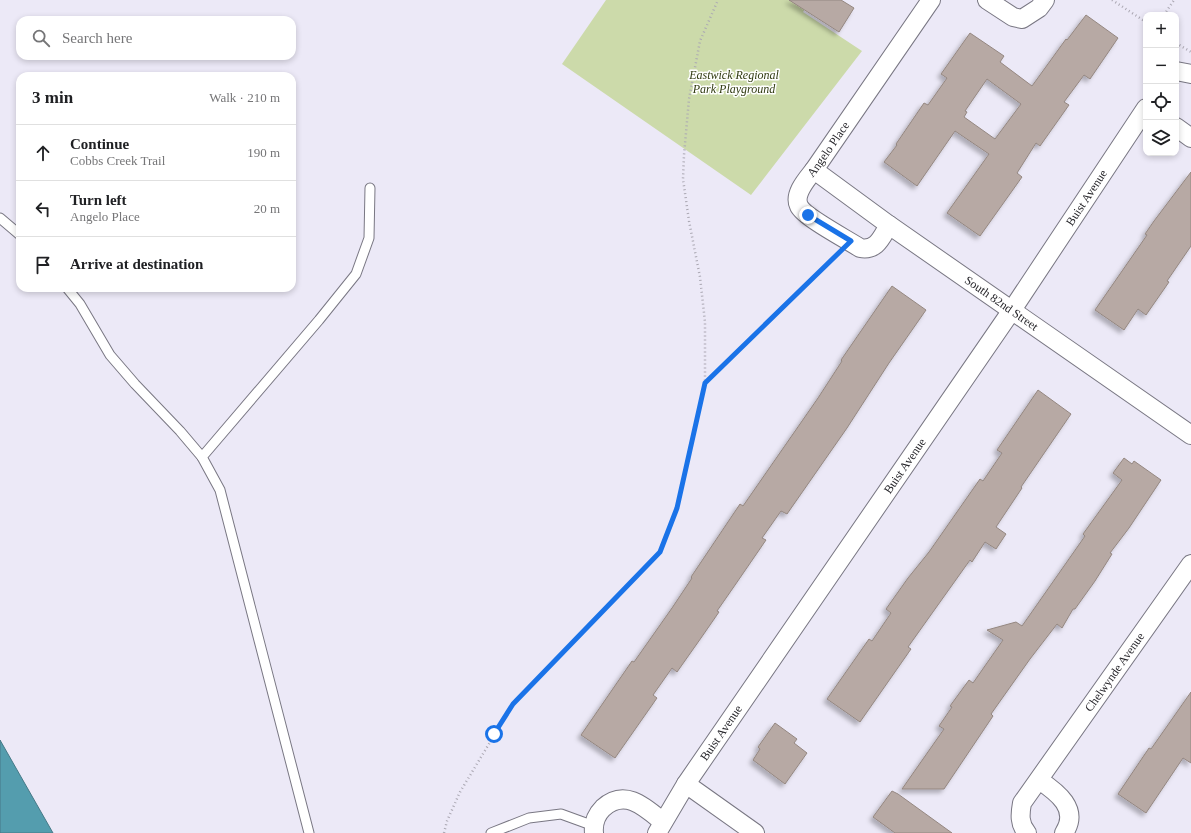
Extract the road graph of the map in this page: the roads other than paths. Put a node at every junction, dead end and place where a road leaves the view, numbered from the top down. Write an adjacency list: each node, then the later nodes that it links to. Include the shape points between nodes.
1 (931, 0): 9 (street, Angelo Place)
2 (987, 0): 3 (street, via 1013,17 1022,19 1039,8)
3 (1045, 0)
4 (1179, 72): 5 (street)
5 (1191, 74)
6 (1143, 113): 15 (street, Buist Avenue)
7 (1179, 129): 8 (street)
8 (1191, 138)
9 (814, 170): 12 (street, South 82nd Street); 12 (street, Angelo Place, via 798,196 799,206 808,215 860,248 868,249 880,241)
10 (370, 188): 17 (lane, via 369,238 356,274)
11 (0, 218): 13 (lane)
12 (889, 225): 15 (street, South 82nd Street)
13 (16, 232)
14 (70, 292): 17 (lane, via 110,355)
15 (1012, 310): 16 (street, South 82nd Street); 20 (street, Buist Avenue)
16 (1191, 434)
17 (202, 457): 23 (lane, via 220,490)
18 (1191, 564): 19 (street, Chelwynde Avenue)
19 (1039, 780): 26 (street, Chelwynde Avenue, via 1022,804 1020,812 1022,828); 27 (street, via 1055,790 1066,802 1070,815 1068,828)
20 (686, 784): 21 (street, Buist Avenue); 25 (street)
21 (660, 827): 22 (street, Buist Avenue, via 643,805 623,799 608,804 600,811)
22 (594, 829): 24 (lane, via 561,814 529,818)
23 (309, 833)
24 (491, 833)
25 (755, 833)
26 (1027, 833)
27 (1064, 833)

